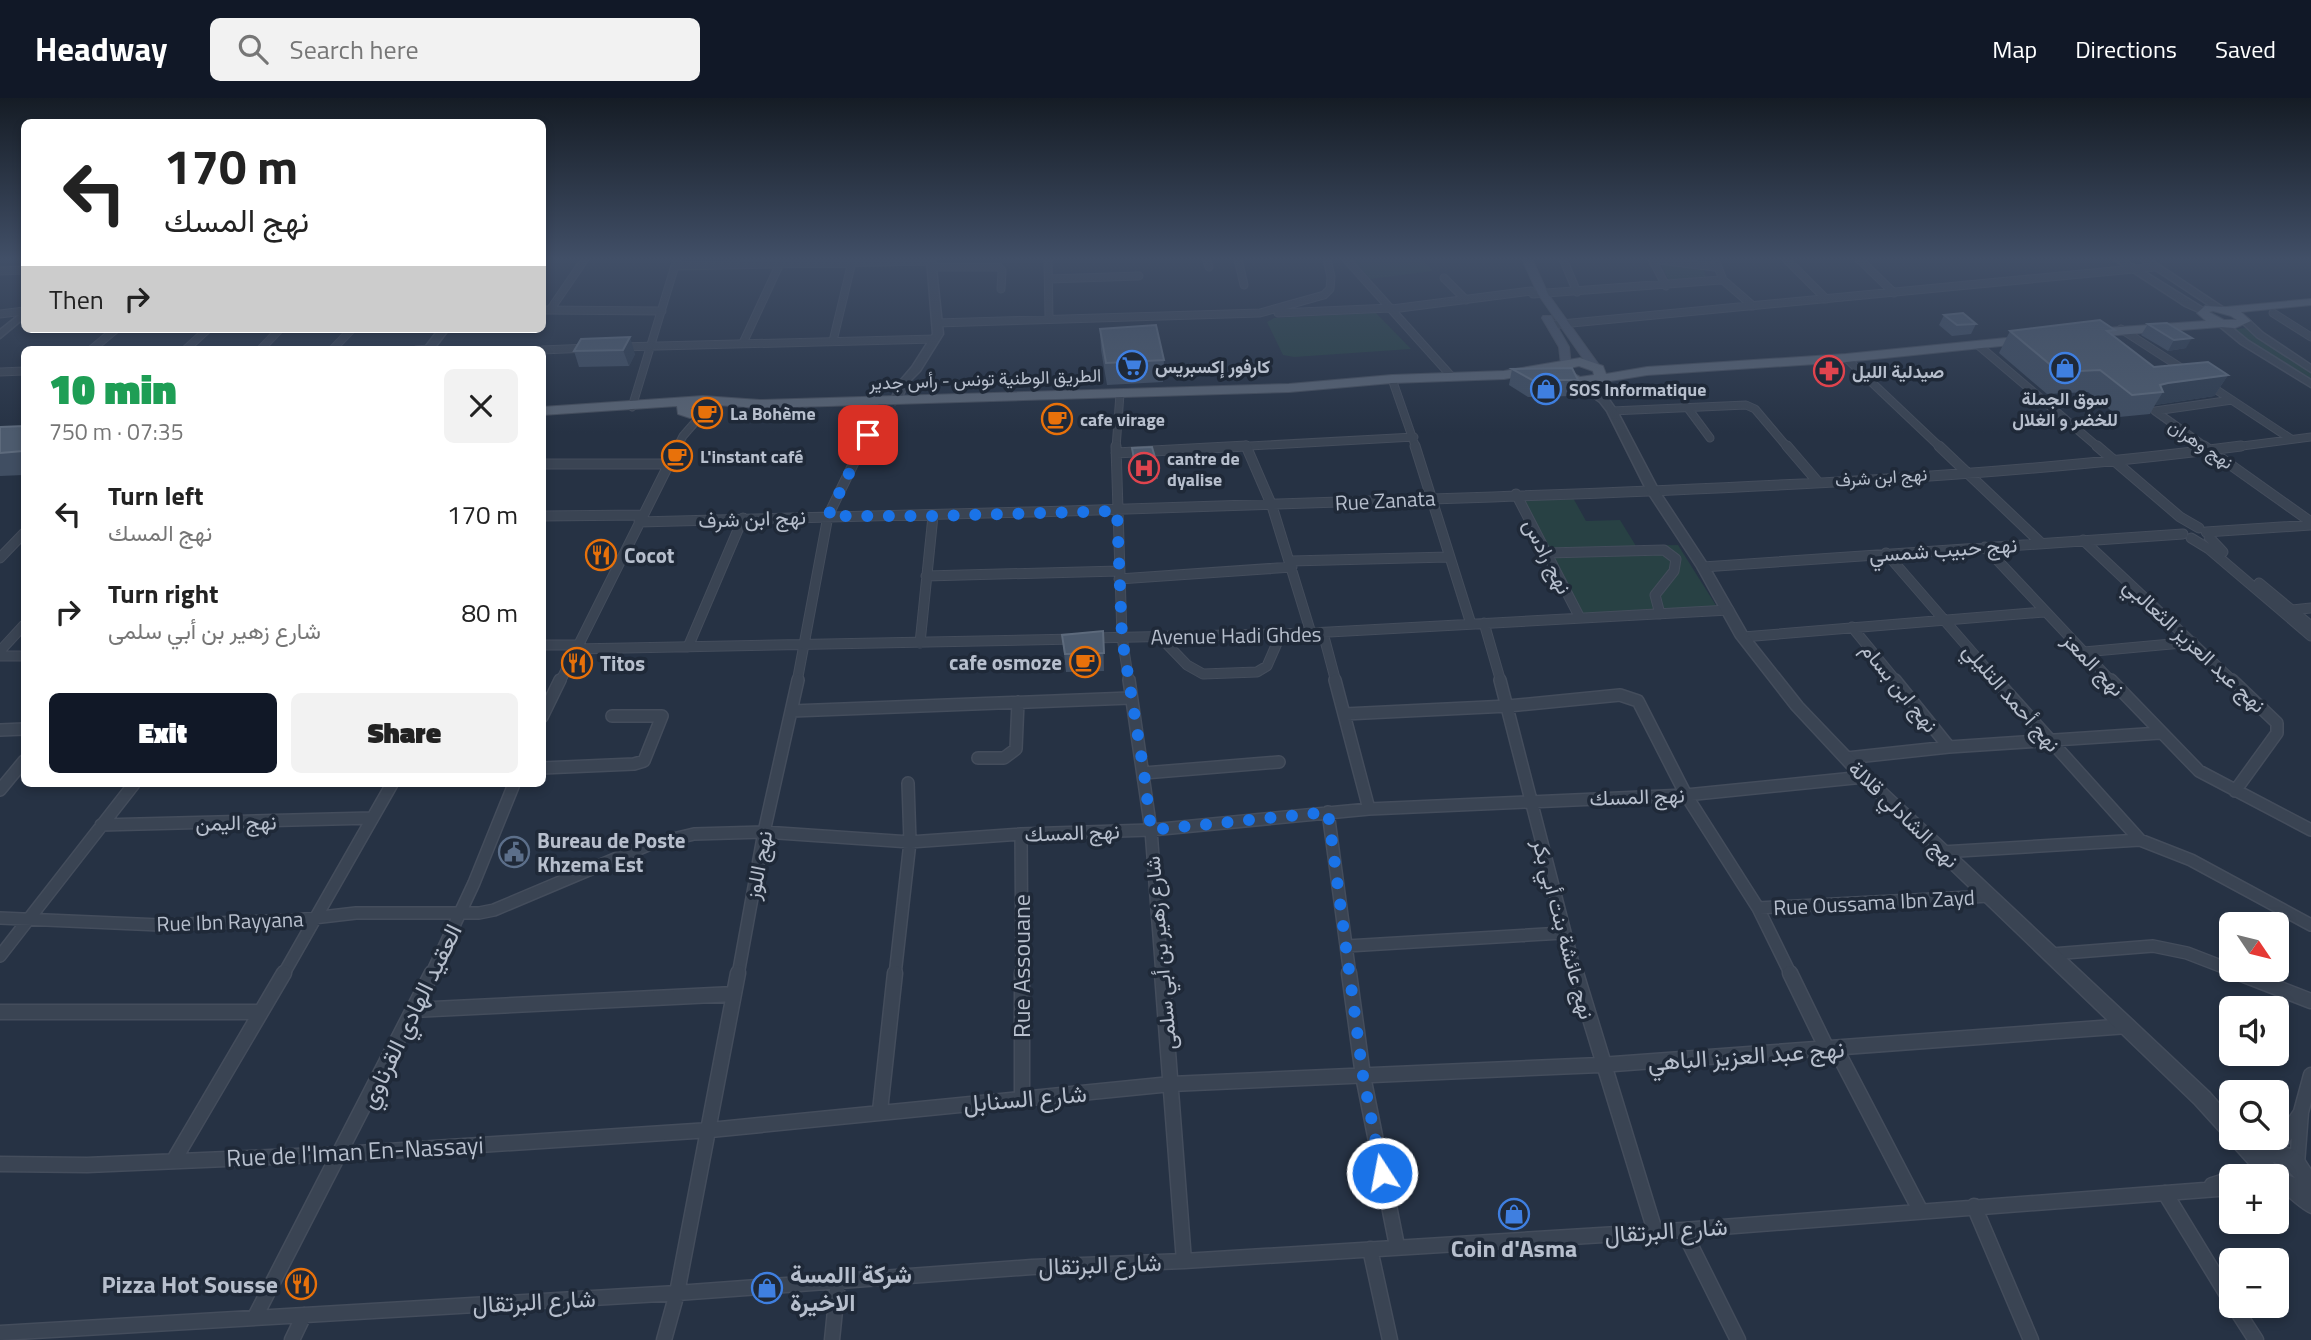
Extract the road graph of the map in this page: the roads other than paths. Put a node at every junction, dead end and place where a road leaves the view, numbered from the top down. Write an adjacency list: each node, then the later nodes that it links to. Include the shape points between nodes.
1 (20, 317): 25 (street)
2 (660, 317): 32 (street)
3 (755, 317): 31 (street)
4 (838, 317): 30 (street)
5 (936, 317): 17 (street)
6 (1112, 317): 15 (street)
7 (1399, 317): 48 (street)
8 (1552, 317): 19 (main road)
9 (1640, 317): 19 (street)
10 (2174, 317): 20 (main road)
11 (2211, 317): 18 (main road)
12 (2240, 317): 16 (main road)
13 (2254, 317): 16 (main road)
14 (2279, 317): 27 (street)
15 (1049, 319): 17 (street)
16 (2244, 319): 18 (main road, via 2235,325); 43 (street)
17 (937, 323): 28 (street)
18 (2221, 323): 20 (main road); 51 (street)
19 (1557, 325): 42 (main road); 46 (main road)
20 (2123, 329): 26 (main road); 54 (street)
21 (111, 333): 34 (street)
22 (204, 333): 35 (street)
23 (276, 333): 36 (street)
24 (348, 333): 37 (street)
25 (0, 335)
26 (2073, 335)
27 (2311, 337)
28 (935, 339): 30 (street); 55 (street)
29 (2033, 339): 33 (main road)
30 (833, 341): 31 (street)
31 (743, 343): 32 (street)
32 (650, 345): 38 (street); 56 (street)
33 (1978, 345): 41 (main road); 70 (street)
34 (96, 346)
35 (189, 346)
36 (264, 346)
37 (336, 346)
38 (610, 347)
39 (596, 348): 40 (street)
40 (546, 350)
41 (1846, 358): 46 (main road); 73 (street)
42 (1566, 365): 46 (main road, الطريق الوطنية تونس - رأس جدير, via 1580,362); 47 (main road, الطريق الوطنية تونس - رأس جدير); 50 (main road, via 1564,374)
43 (2311, 369)
44 (21, 370): 45 (street)
45 (0, 372)
46 (1596, 373): 50 (main road, الطريق الوطنية تونس - رأس جدير); 53 (street)
47 (1504, 375): 48 (main road, الطريق الوطنية تونس - رأس جدير); 50 (main road, الطريق الوطنية تونس - رأس جدير)
48 (1452, 377): 49 (main road, الطريق الوطنية تونس - رأس جدير)
49 (1392, 379): 52 (main road, الطريق الوطنية تونس - رأس جدير); 63 (street, نهج عائشة بنت أبي بكر)
50 (1576, 380): 53 (street)
51 (2311, 384)
52 (1120, 394): 55 (main road, الطريق الوطنية تونس - رأس جدير); 69 (street, شارع زهير بن أبي سلمى)
53 (1604, 400): 61 (street, نهج الشادلي قلالة)
54 (2232, 400): 66 (street); 68 (street, نهج وهران, via 2155,411)
55 (894, 401): 58 (main road, الطريق الوطنية تونس - رأس جدير); 81 (street, نهج اللوز)
56 (632, 407): 59 (main road); 60 (main road)
57 (1687, 407): 61 (street); 65 (street); 74 (street, via 1751,407)
58 (705, 408): 59 (main road, الطريق الوطنية تونس - رأس جدير); 62 (street)
59 (688, 409): 62 (street)
60 (546, 411)
61 (1612, 411): 75 (street, نهج الشادلي قلالة)
62 (683, 436): 72 (street)
63 (1414, 437): 67 (street); 77 (street, نهج عائشة بنت أبي بكر)
64 (2311, 437): 66 (street, نهج ابن شرف)
65 (1710, 438)
66 (2291, 439): 68 (street, نهج ابن شرف)
67 (1246, 445): 69 (street); 78 (street)
68 (2211, 450): 70 (street, نهج ابن شرف); 85 (street, نهج وهران)
69 (1116, 453): 79 (street, شارع زهير بن أبي سلمى)
70 (2109, 463): 73 (street, نهج ابن شرف); 86 (street); 87 (street)
71 (546, 464): 72 (street)
72 (668, 464): 84 (street)
73 (1963, 471): 74 (street, نهج ابن شرف); 90 (street)
74 (1816, 481): 75 (street, نهج ابن شرف)
75 (1653, 491): 76 (street, Rue Zanata); 97 (street, نهج الشادلي قلالة)
76 (1517, 494): 77 (street, Rue Zanata); 92 (street, نهج رادس)
77 (1430, 498): 78 (street, Rue Zanata); 94 (street, نهج عائشة بنت أبي بكر)
78 (1272, 506): 79 (street, Rue Zanata); 96 (street)
79 (1117, 511): 82 (street, نهج ابن شرف); 98 (street, شارع زهير بن أبي سلمى)
80 (546, 516): 84 (street, نهج ابن شرف)
81 (828, 516): 82 (street, نهج ابن شرف); 83 (street, نهج ابن شرف); 121 (street, نهج اللوز)
82 (933, 516): 99 (street)
83 (743, 518): 84 (street, نهج ابن شرف); 123 (street)
84 (641, 519): 122 (street)
85 (2311, 523): 86 (street)
86 (2204, 532): 87 (street, via 2186,526); 87 (street, via 2205,540); 102 (street)
87 (2185, 534): 89 (street, نهج حبيب شمسي); 114 (street)
88 (21, 536): 95 (street)
89 (2083, 540): 90 (street, نهج حبيب شمسي); 118 (street, نهج عبد العزيز الثعالبي)
90 (2040, 542): 91 (street, نهج حبيب شمسي)
91 (1985, 547): 93 (street, نهج حبيب شمسي); 103 (street, نهج المعز)
92 (1546, 553): 104 (street, via 1664,550 1673,554 1674,575 1655,595); 105 (street, نهج رادس)
93 (1886, 553): 97 (street, نهج حبيب شمسي); 106 (street, نهج أحمد التليلي)
94 (1448, 557): 96 (street); 107 (street, نهج عائشة بنت أبي بكر)
95 (0, 558)
96 (1292, 564): 98 (street); 111 (street)
97 (1703, 567): 101 (street, نهج الشادلي قلالة)
98 (1119, 575): 99 (street); 117 (street, شارع زهير بن أبي سلمى)
99 (926, 576): 119 (street)
100 (2311, 608): 102 (street)
101 (1729, 610): 104 (street, Avenue Hadi Ghdes); 116 (street, نهج الشادلي قلالة)
102 (2292, 610): 108 (street)
103 (2044, 612): 106 (street); 124 (street, نهج المعز)
104 (1660, 614): 105 (street, Avenue Hadi Ghdes)
105 (1580, 618): 107 (street, Avenue Hadi Ghdes)
106 (1946, 621): 109 (street); 137 (street, نهج أحمد التليلي)
107 (1477, 624): 112 (street, Avenue Hadi Ghdes); 129 (street, نهج عائشة بنت أبي بكر)
108 (2311, 626)
109 (1852, 627): 116 (street); 138 (street, نهج ابن بسام)
110 (21, 628): 125 (street)
111 (1311, 633): 112 (street, Avenue Hadi Ghdes); 113 (street, Avenue Hadi Ghdes)
112 (1323, 633): 132 (street)
113 (1281, 634): 115 (street, Avenue Hadi Ghdes); 115 (street, via 1271,660 1257,672 1203,674 1187,665)
114 (2311, 636)
115 (1160, 637): 117 (street, Avenue Hadi Ghdes)
116 (1743, 637): 140 (street, نهج الشادلي قلالة, via 1797,706)
117 (1122, 638): 119 (street, Avenue Hadi Ghdes); 127 (street, شارع زهير بن أبي سلمى)
118 (2193, 642): 124 (street); 151 (street, نهج عبد العزيز الثعالبي, via 2277,723 2277,733)
119 (920, 643): 121 (street, Avenue Hadi Ghdes)
120 (546, 645): 122 (street, Avenue Hadi Ghdes)
121 (803, 646): 123 (street, Avenue Hadi Ghdes); 131 (street, نهج اللوز)
122 (575, 647): 123 (street, Avenue Hadi Ghdes); 130 (street)
123 (688, 647)
124 (2084, 652): 136 (street, نهج المعز)
125 (0, 653): 126 (street)
126 (21, 656)
127 (1130, 698): 128 (street); 144 (street, شارع زهير بن أبي سلمى)
128 (1018, 702): 131 (street); 139 (street, via 1013,755)
129 (1508, 706): 132 (street); 152 (street, via 1620,695 1633,698); 153 (street, نهج عائشة بنت أبي بكر)
130 (546, 709)
131 (792, 711): 160 (street, نهج اللوز)
132 (1345, 714): 154 (street)
133 (612, 716): 143 (street, via 662,716 644,761)
134 (21, 729): 135 (street)
135 (0, 730)
136 (2160, 733): 137 (street); 151 (street, نهج المعز, via 2207,777)
137 (2050, 742): 138 (street); 162 (street, نهج أحمد التليلي)
138 (1949, 747): 140 (street)
139 (978, 758)
140 (1847, 758): 145 (street, نهج الشادلي قلالة)
141 (1279, 762): 144 (street)
142 (21, 765): 150 (street)
143 (546, 768)
144 (1144, 773): 158 (street, شارع زهير بن أبي سلمى)
145 (1864, 776): 152 (street, نهج المسك); 164 (street, نهج الشادلي قلالة)
146 (908, 783): 163 (street)
147 (133, 787): 157 (street)
148 (390, 787): 156 (street)
149 (513, 787): 167 (street, العقيد الهادي القرناوي)
150 (0, 790)
151 (2235, 792): 159 (street, نهج المعز)
152 (1686, 795): 153 (street, نهج المسك); 166 (street)
153 (1530, 800): 154 (street, نهج المسك); 172 (street, نهج عائشة بنت أبي بكر)
154 (1369, 809): 155 (street, نهج المسك)
155 (1328, 812): 158 (street, نهج المسك); 173 (street)
156 (372, 818): 157 (street, نهج اليمن); 170 (street)
157 (101, 825): 169 (street)
158 (1151, 830): 161 (street, نهج المسك); 186 (street, شارع زهير بن أبي سلمى)
159 (2311, 830)
160 (764, 832): 163 (street, نهج المسك); 167 (street, نهج المسك, via 694,834 648,845 494,910); 176 (street, نهج اللوز)
161 (1021, 834): 163 (street, نهج المسك); 187 (street, Rue Assouane)
162 (2140, 840): 164 (street); 171 (street, via 2191,860)
163 (910, 842): 189 (street)
164 (1942, 852): 165 (street, نهج الشادلي قلالة)
165 (1990, 896): 166 (street, Rue Oussama Ibn Zayd); 174 (street, نهج الشادلي قلالة)
166 (1758, 908): 182 (street)
167 (460, 914): 170 (street, Rue Ibn Rayyana, via 356,913); 178 (street, العقيد الهادي القرناوي)
168 (0, 918): 169 (street, Rue Ibn Rayyana)
169 (27, 918): 170 (street, Rue Ibn Rayyana, via 160,925); 175 (street)
170 (317, 918): 180 (street)
171 (2311, 925)
172 (1563, 933): 173 (street); 183 (street, نهج عائشة بنت أبي بكر)
173 (1347, 946): 185 (street)
174 (2052, 954): 177 (street, via 2153,946 2199,958); 181 (street, نهج الشادلي قلالة)
175 (0, 956)
176 (734, 994): 178 (street); 193 (street, نهج اللوز)
177 (2311, 1001)
178 (414, 1010): 196 (street, العقيد الهادي القرناوي)
179 (0, 1012): 180 (street)
180 (259, 1012): 197 (street)
181 (2128, 1026): 182 (street, نهج عبد العزيز الباهي); 188 (street, نهج الشادلي قلالة)
182 (1831, 1049): 183 (street, نهج عبد العزيز الباهي); 208 (street)
183 (1600, 1065): 185 (street, نهج عبد العزيز الباهي); 210 (street, نهج عائشة بنت أبي بكر)
184 (2311, 1075): 191 (street)
185 (1363, 1076): 186 (street, شارع السنابل); 211 (street)
186 (1171, 1084): 187 (street, شارع السنابل); 213 (street, شارع زهير بن أبي سلمى)
187 (1022, 1098): 189 (street, شارع السنابل)
188 (2202, 1098): 190 (street); 192 (street)
189 (880, 1111): 193 (street, شارع السنابل)
190 (2219, 1111)
191 (2301, 1112): 201 (street); 202 (street)
192 (2219, 1117)
193 (710, 1130): 196 (street, Rue de l'Iman En-Nassayi); 216 (street, نهج اللوز)
194 (2253, 1150): 199 (street)
195 (2262, 1150): 200 (street)
196 (342, 1154): 197 (street, Rue de l'Iman En-Nassayi); 218 (street, العقيد الهادي القرناوي)
197 (174, 1160): 198 (street, Rue de l'Iman En-Nassayi, via 88,1166)
198 (0, 1164)
199 (2272, 1164)
200 (2276, 1164)
201 (2289, 1167)
202 (2289, 1167)
203 (2219, 1183): 205 (street, شارع البرتقال)
204 (2219, 1188): 205 (street, شارع البرتقال)
205 (2200, 1189): 206 (street, شارع البرتقال)
206 (2165, 1194): 207 (street, شارع البرتقال); 215 (street)
207 (1974, 1206): 208 (street, شارع البرتقال); 226 (street)
208 (1920, 1210): 209 (street, شارع البرتقال)
209 (1684, 1230): 210 (street, شارع البرتقال); 225 (street)
210 (1655, 1231): 211 (street, شارع البرتقال)
211 (1397, 1246): 212 (street, شارع البرتقال)
212 (1370, 1249): 213 (street, شارع البرتقال); 224 (street)
213 (1184, 1261): 214 (street, شارع البرتقال)
214 (838, 1281): 216 (street, شارع البرتقال); 223 (street)
215 (2219, 1282)
216 (677, 1293): 217 (street, شارع البرتقال); 222 (street, نهج اللوز)
217 (304, 1315): 218 (street, شارع البرتقال); 221 (street)
218 (255, 1317): 220 (street, شارع البرتقال)
219 (2242, 1318): 227 (street)
220 (0, 1334)
221 (292, 1340)
222 (664, 1340)
223 (832, 1340)
224 (1390, 1340)
225 (1738, 1340)
226 (2031, 1340)
227 (2256, 1340)

